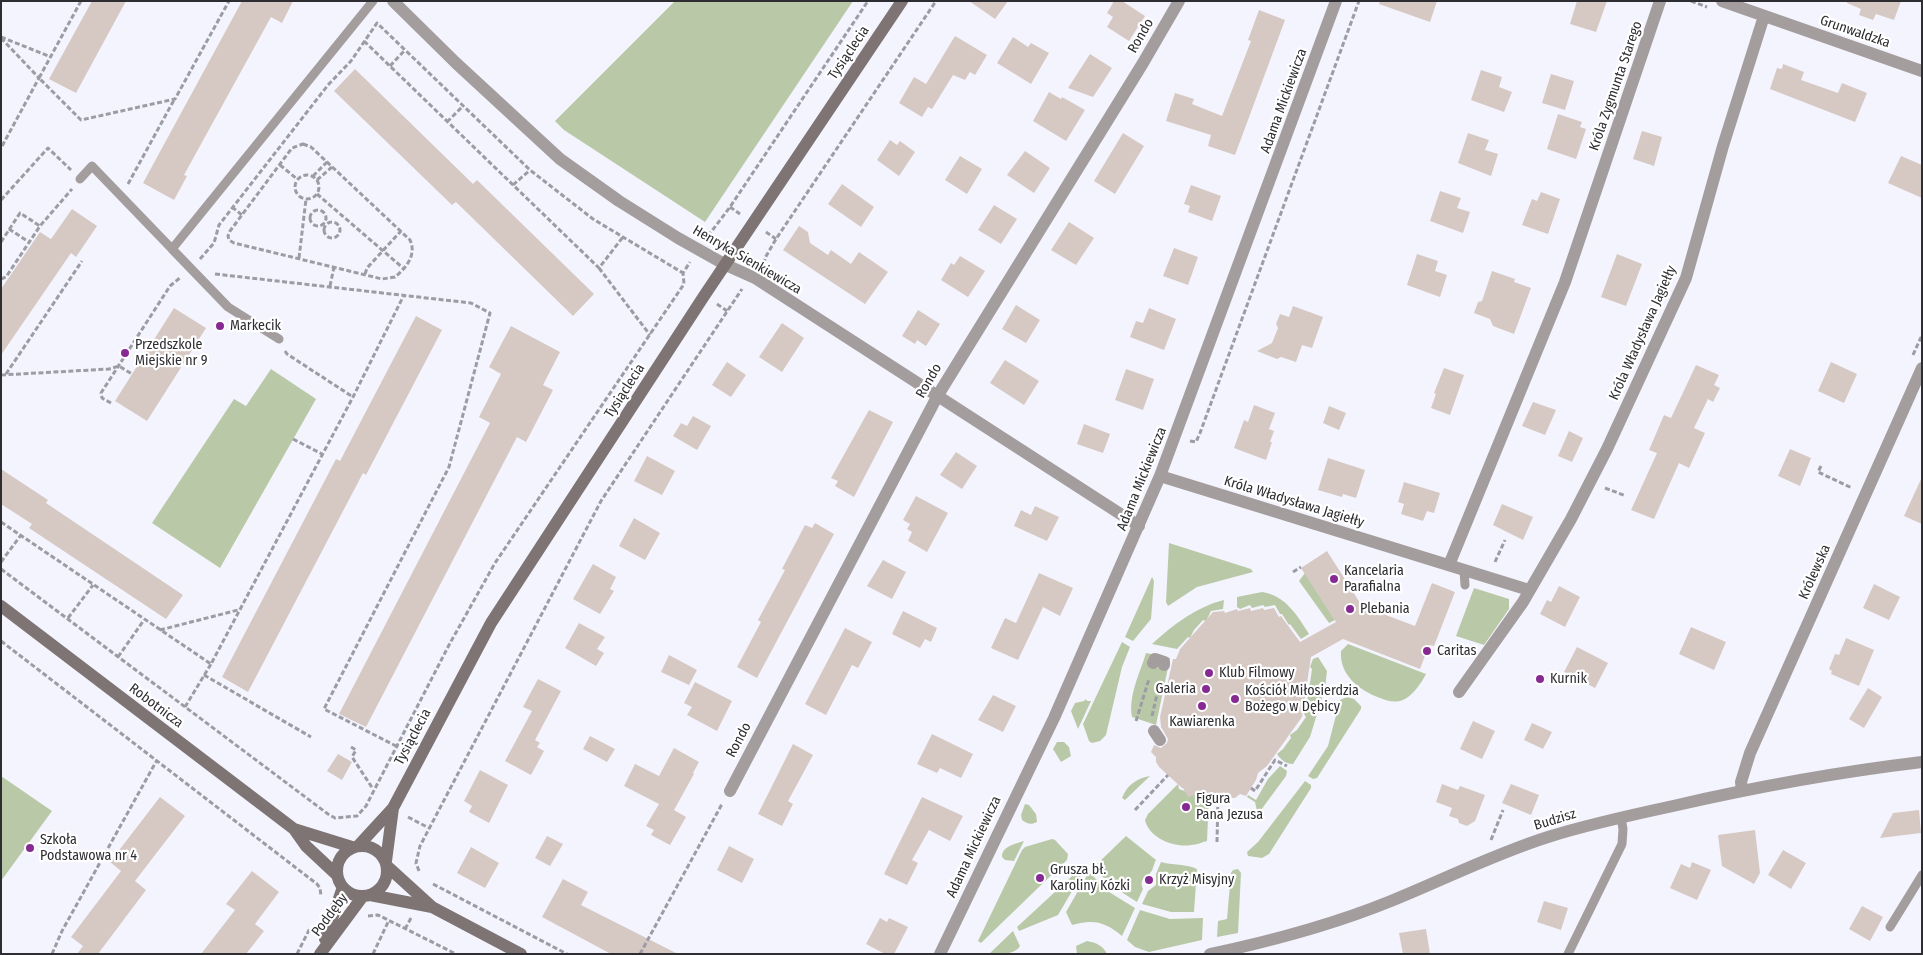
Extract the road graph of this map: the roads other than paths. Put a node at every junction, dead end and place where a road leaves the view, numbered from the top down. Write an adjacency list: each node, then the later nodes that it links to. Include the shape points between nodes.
1 (373, 1): 11 (lane)
2 (393, 1): 12 (street, Henryka Sienkiewicza, via 560,159 619,201)
3 (902, 1): 12 (street, Tysiąclecia)
4 (1179, 1): 15 (street, Rondo)
5 (1336, 1): 16 (street, Adama Mickiewicza)
6 (1660, 1): 18 (street, Króla Zygmunta Starego, via 1558,300)
7 (1722, 1): 8 (street, Grunwaldzka)
8 (1764, 16): 9 (street, Grunwaldzka); 21 (street, Króla Władysława Jagiełły, via 1686,278 1607,449)
9 (1922, 71)
10 (80, 179): 11 (lane, via 92,166)
11 (172, 248): 13 (lane, via 228,307)
12 (726, 264): 15 (street, Henryka Sienkiewicza, via 755,278); 27 (street, Tysiąclecia, via 490,623)
13 (279, 339)
14 (1922, 368): 26 (street, Królewska, via 1750,753 1741,782)
15 (938, 395): 17 (street, Henryka Sienkiewicza); 25 (street, Rondo)
16 (1160, 476): 17 (street, Adama Mickiewicza); 18 (street, Króla Władysława Jagiełły)
17 (1139, 526): 40 (street, Adama Mickiewicza, via 1058,709)
18 (1449, 565): 19 (street, Króla Władysława Jagiełły)
19 (1464, 571): 20 (lane); 21 (street, Króla Władysława Jagiełły)
20 (1465, 586)
21 (1529, 590): 23 (street, Króla Władysława Jagiełły)
22 (1, 606): 29 (street, Robotnicza)
23 (1459, 692)
24 (1922, 762): 26 (street, Budzisz)
25 (730, 790)
26 (1742, 790): 28 (street, Budzisz)
27 (398, 811): 30 (street, Tysiąclecia); 31 (street, Tysiąclecia)
28 (1621, 817): 41 (street, Budzisz, via 1547,837 1329,924); 42 (lane, via 1622,844)
29 (294, 829): 30 (street, Robotnicza); 32 (street, Robotnicza, via 306,846)
30 (355, 846): 31 (street, via 375,849); 32 (street, via 340,858)
31 (387, 864): 35 (street, via 385,882 375,893); 36 (street)
32 (337, 875): 34 (street)
33 (1922, 876): 37 (lane)
34 (343, 887): 35 (street, via 352,894); 38 (street, Poddęby)
35 (366, 896): 36 (street); 38 (street, Poddęby)
36 (432, 907): 39 (street)
37 (1890, 927)
38 (320, 953)
39 (521, 954)
40 (940, 954)
41 (1210, 954)
42 (1568, 954)

